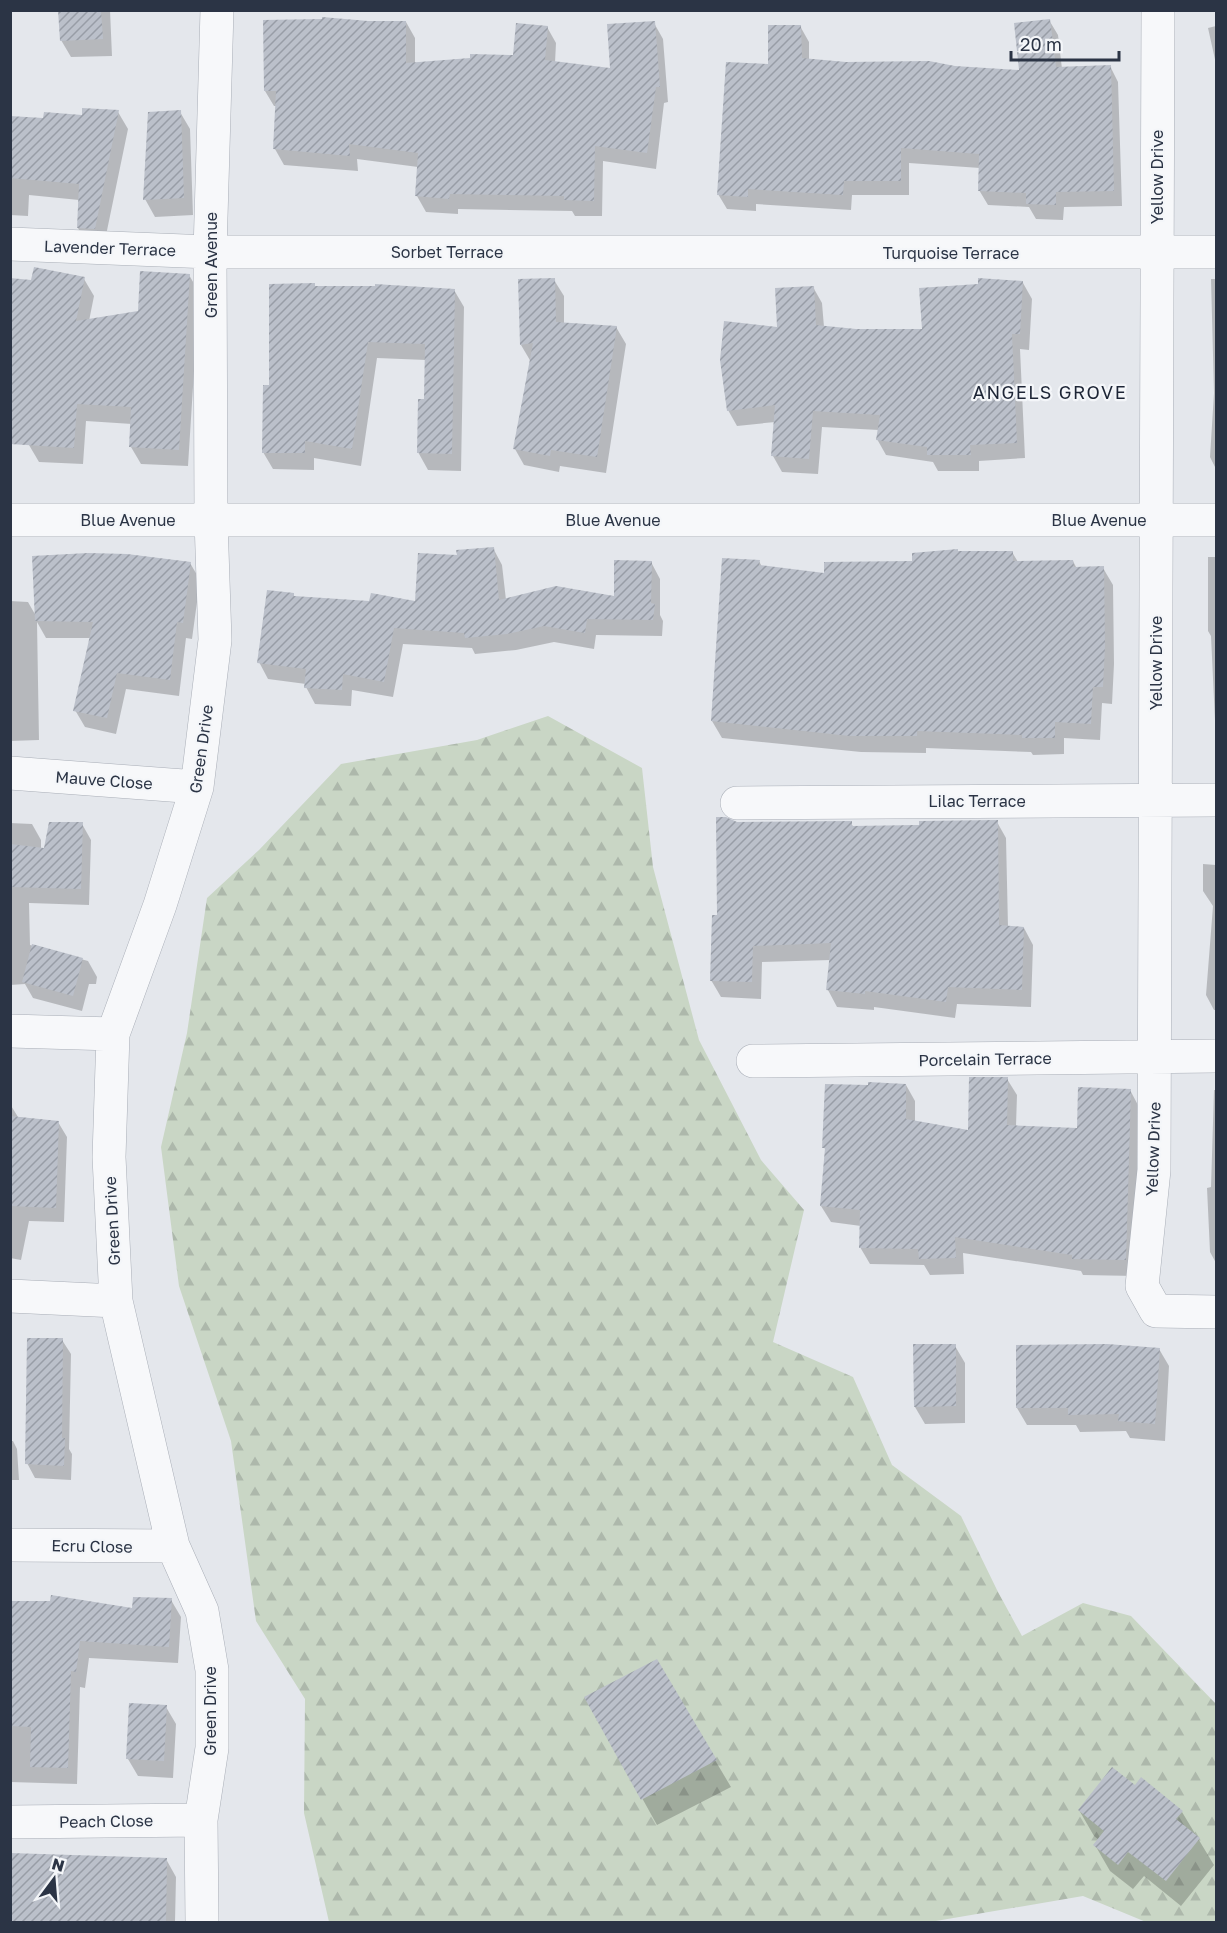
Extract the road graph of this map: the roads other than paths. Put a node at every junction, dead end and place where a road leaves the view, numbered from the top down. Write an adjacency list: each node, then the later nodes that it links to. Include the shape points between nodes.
1 (217, 10): 4 (street, Green Avenue)
2 (1158, 10): 7 (street, Yellow Drive)
3 (10, 244): 4 (street, Lavender Terrace)
4 (210, 252): 5 (street, Sorbet Terrace); 9 (street, Green Avenue)
5 (685, 252): 7 (street, Turquoise Terrace)
6 (1216, 252): 7 (street, Turquoise Terrace)
7 (1157, 253): 10 (street, Yellow Drive)
8 (10, 520): 9 (street, Blue Avenue)
9 (211, 520): 10 (street, Blue Avenue); 13 (street, Green Drive, via 215,640)
10 (1156, 520): 11 (street, Blue Avenue); 14 (street, Yellow Drive)
11 (1216, 520)
12 (10, 773): 13 (street, Mauve Close)
13 (197, 787): 18 (street, Green Drive)
14 (1155, 800): 15 (street, Lilac Terrace); 16 (street, Lilac Terrace); 20 (street, Yellow Drive)
15 (1216, 800)
16 (737, 803)
17 (10, 1030): 18 (street)
18 (113, 1034): 23 (street, Green Drive, via 109,1157)
19 (1216, 1056): 20 (street, Porcelain Terrace)
20 (1155, 1057): 21 (street, Porcelain Terrace); 24 (street, Yellow Drive, via 1155,1170 1142,1286 1156,1311)
21 (753, 1061)
22 (10, 1296): 23 (street)
23 (116, 1301): 26 (street, Green Drive)
24 (1216, 1312)
25 (10, 1545): 26 (street, Ecru Close)
26 (173, 1546): 27 (street, Green Drive, via 202,1611 212,1670 212,1748)
27 (201, 1820): 28 (street, Peach Close); 29 (street, Green Drive)
28 (10, 1822)
29 (202, 1923)

